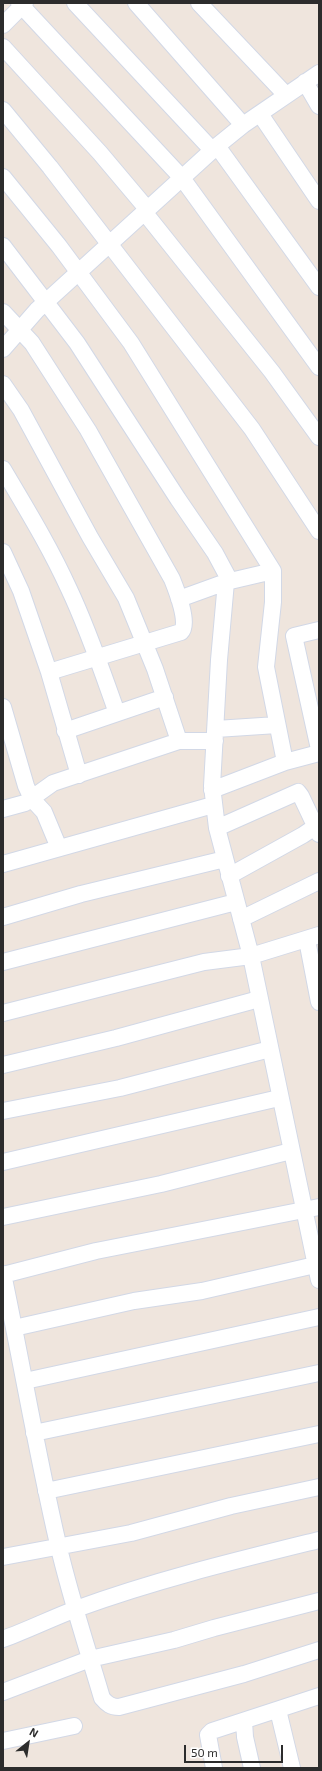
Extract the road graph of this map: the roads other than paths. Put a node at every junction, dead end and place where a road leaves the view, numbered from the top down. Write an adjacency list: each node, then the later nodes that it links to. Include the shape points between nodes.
1 (75, 3): 14 (street)
2 (136, 3): 13 (street)
3 (199, 3): 9 (street)
4 (22, 4): 5 (street); 16 (street)
5 (3, 25)
6 (3, 47): 18 (street, via 94,148)
7 (319, 73): 8 (street)
8 (305, 82): 9 (street); 10 (street)
9 (286, 95): 12 (street)
10 (319, 106)
11 (3, 110): 19 (street)
12 (260, 114): 13 (street); 17 (street)
13 (243, 125): 14 (street)
14 (215, 148): 16 (street); 22 (street)
15 (3, 177): 21 (street)
16 (182, 178): 18 (street); 27 (street)
17 (319, 201)
18 (146, 211): 19 (street); 29 (street, via 272,372)
19 (110, 244): 21 (street); 31 (street, via 252,429)
20 (3, 246): 23 (street)
21 (79, 273): 23 (street); 33 (street, via 140,356)
22 (319, 287)
23 (47, 301): 25 (street); 34 (street, via 215,553)
24 (3, 312): 25 (street)
25 (20, 329): 26 (street); 35 (street, via 36,349 105,457 162,561)
26 (3, 349)
27 (319, 367)
28 (3, 384): 39 (street, via 21,410 90,537 117,581)
29 (319, 437)
30 (3, 469): 40 (street, via 60,570)
31 (319, 531)
32 (3, 552): 41 (street, via 21,591)
33 (273, 572): 34 (street); 38 (street)
34 (228, 582): 35 (street); 47 (street)
35 (179, 599): 39 (street, via 183,630)
36 (319, 630): 37 (street)
37 (294, 636): 38 (street); 49 (street)
38 (270, 641): 45 (street, via 266,667)
39 (145, 643): 40 (street); 42 (street)
40 (98, 657): 41 (street); 44 (street)
41 (49, 672): 46 (street)
42 (164, 697): 44 (street); 48 (street)
43 (3, 707): 54 (street, via 26,786)
44 (117, 713): 46 (street)
45 (277, 725): 47 (street); 51 (street)
46 (65, 730): 52 (street)
47 (215, 735): 48 (street); 53 (street)
48 (179, 741): 52 (street)
49 (319, 749)
50 (319, 753): 51 (street)
51 (285, 762): 53 (street)
52 (79, 775): 54 (street, via 50,785)
53 (213, 797): 56 (street); 58 (street)
54 (32, 798): 55 (street, via 25,803); 58 (street, via 44,812)
55 (3, 809)
56 (217, 828): 57 (street, via 296,792 302,796); 59 (street)
57 (318, 828): 61 (street)
58 (59, 848): 60 (street)
59 (225, 859): 61 (street); 64 (street, via 81,894)
60 (3, 864)
61 (229, 876): 63 (street)
62 (319, 881): 65 (street)
63 (236, 902): 65 (street); 68 (street)
64 (3, 917)
65 (241, 919): 67 (street)
66 (313, 938): 67 (street); 70 (street)
67 (251, 956): 69 (street); 71 (street, via 204,962)
68 (3, 962)
69 (259, 999): 72 (street); 73 (street)
70 (319, 1002)
71 (3, 1013)
72 (270, 1050): 74 (street); 75 (street, via 120,1088)
73 (3, 1066)
74 (279, 1098): 76 (street); 77 (street)
75 (3, 1111)
76 (291, 1151): 78 (street); 79 (street, via 161,1184)
77 (3, 1162)
78 (312, 1208): 80 (street); 81 (street, via 96,1251)
79 (3, 1217)
80 (317, 1272): 83 (street, via 134,1301)
81 (3, 1275): 83 (street)
82 (319, 1317): 85 (street)
83 (14, 1328): 85 (street)
84 (319, 1373): 86 (street)
85 (25, 1381): 86 (street)
86 (34, 1433): 89 (street)
87 (319, 1434): 89 (street)
88 (319, 1487): 91 (street, via 231,1506 131,1533)
89 (46, 1491): 91 (street)
90 (319, 1540): 94 (street, via 250,1556)
91 (59, 1546): 92 (street); 94 (street)
92 (4, 1555)
93 (319, 1601): 97 (street, via 174,1640)
94 (76, 1609): 95 (street); 97 (street)
95 (3, 1639)
96 (319, 1650): 97 (street, via 229,1678 114,1707 102,1698)
97 (90, 1659): 98 (street)
98 (3, 1692)
99 (319, 1696): 100 (street)
100 (278, 1710): 101 (street); 106 (street)
101 (244, 1721): 104 (street, via 209,1733); 105 (street)
102 (74, 1726): 103 (street)
103 (3, 1741)
104 (214, 1768)
105 (252, 1768)
106 (292, 1768)

